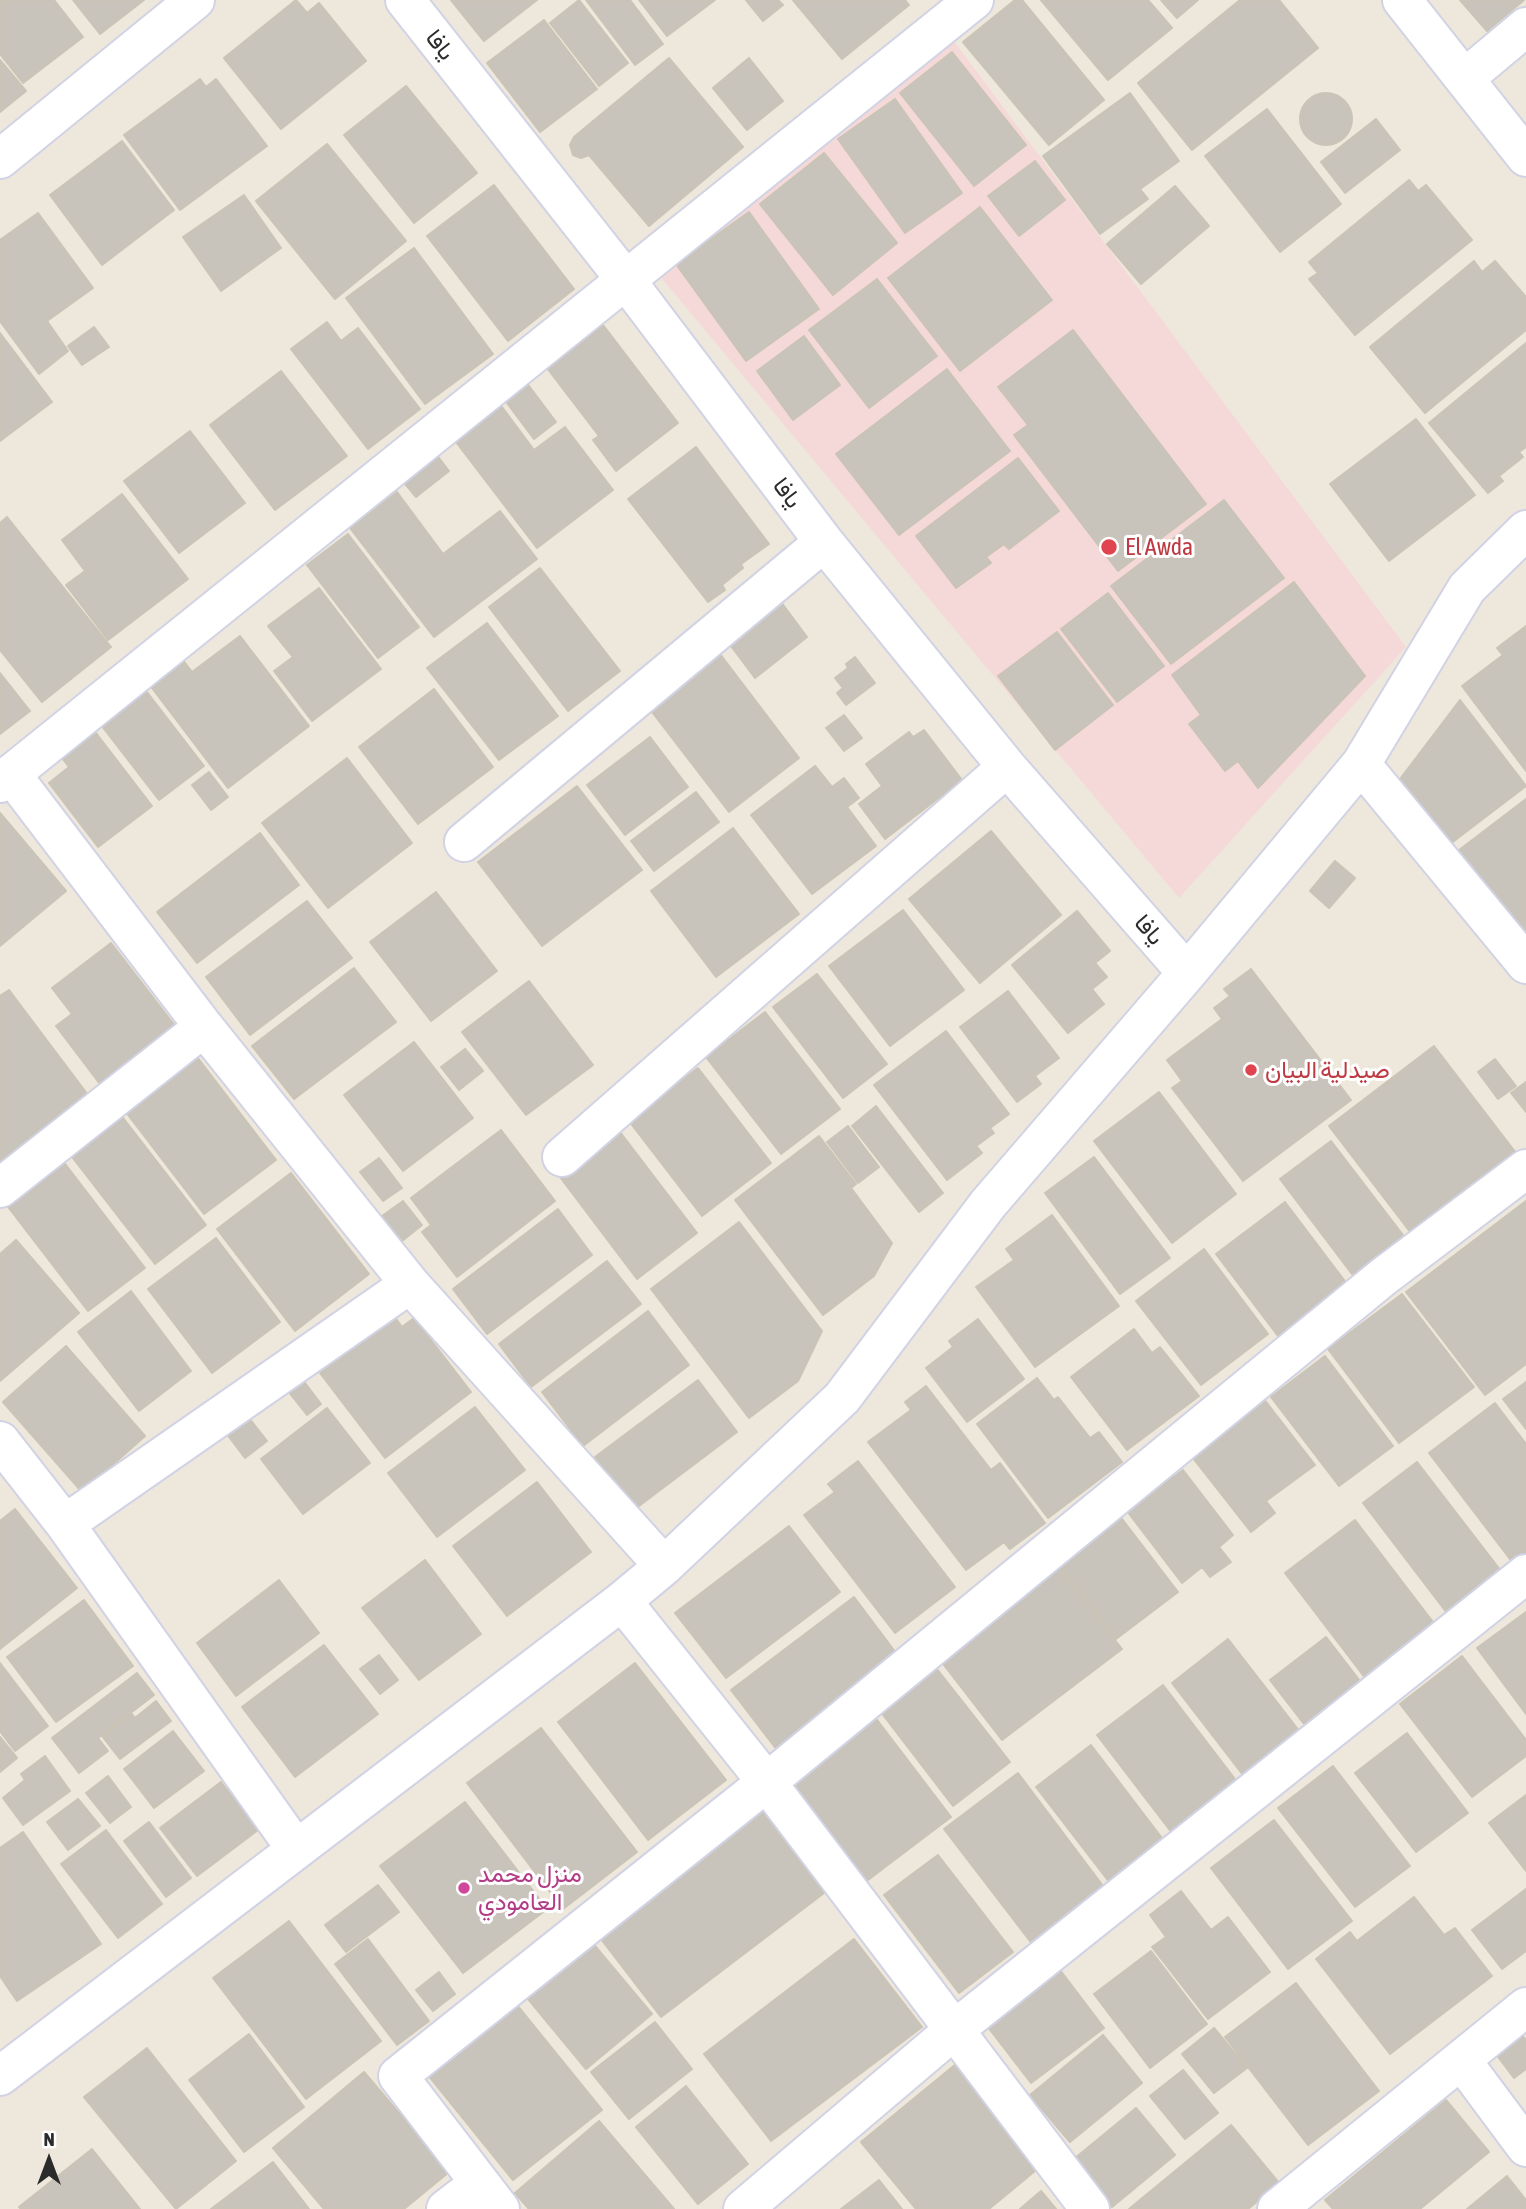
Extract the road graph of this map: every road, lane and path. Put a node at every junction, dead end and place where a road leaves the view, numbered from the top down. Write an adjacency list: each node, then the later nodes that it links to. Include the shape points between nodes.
1 (195, 0): 8 (street)
2 (405, 0): 9 (street, يافا)
3 (974, 0): 9 (street)
4 (1402, 0): 6 (street)
5 (1526, 27): 6 (street)
6 (1465, 78): 7 (street)
7 (1526, 157)
8 (0, 159)
9 (625, 279): 11 (street, يافا); 14 (street)
10 (1526, 530): 12 (street, via 1467,589)
11 (824, 542): 13 (street, يافا); 15 (street)
12 (1361, 764): 16 (street); 17 (street)
13 (1007, 768): 17 (street, يافا); 19 (street)
14 (5, 779): 18 (street)
15 (464, 842)
16 (1526, 964)
17 (1187, 973): 25 (street, via 988,1204 842,1398)
18 (204, 1027): 21 (street); 22 (street)
19 (562, 1157)
20 (1526, 1169): 28 (street, via 1383,1277)
21 (0, 1188)
22 (410, 1284): 24 (street); 25 (street)
23 (0, 1441): 24 (street)
24 (65, 1524): 29 (street)
25 (664, 1566): 27 (street)
26 (1526, 1574): 31 (street)
27 (622, 1601): 28 (street); 29 (street)
28 (767, 1782): 31 (street); 35 (street, via 398,2076)
29 (296, 1849): 33 (street)
30 (1526, 2007): 32 (street)
31 (954, 2030): 37 (street); 38 (street)
32 (1462, 2061): 34 (street); 39 (street)
33 (0, 2076)
34 (1526, 2147)
35 (490, 2196): 36 (street)
36 (446, 2209)
37 (743, 2209)
38 (1090, 2209)
39 (1277, 2209)

